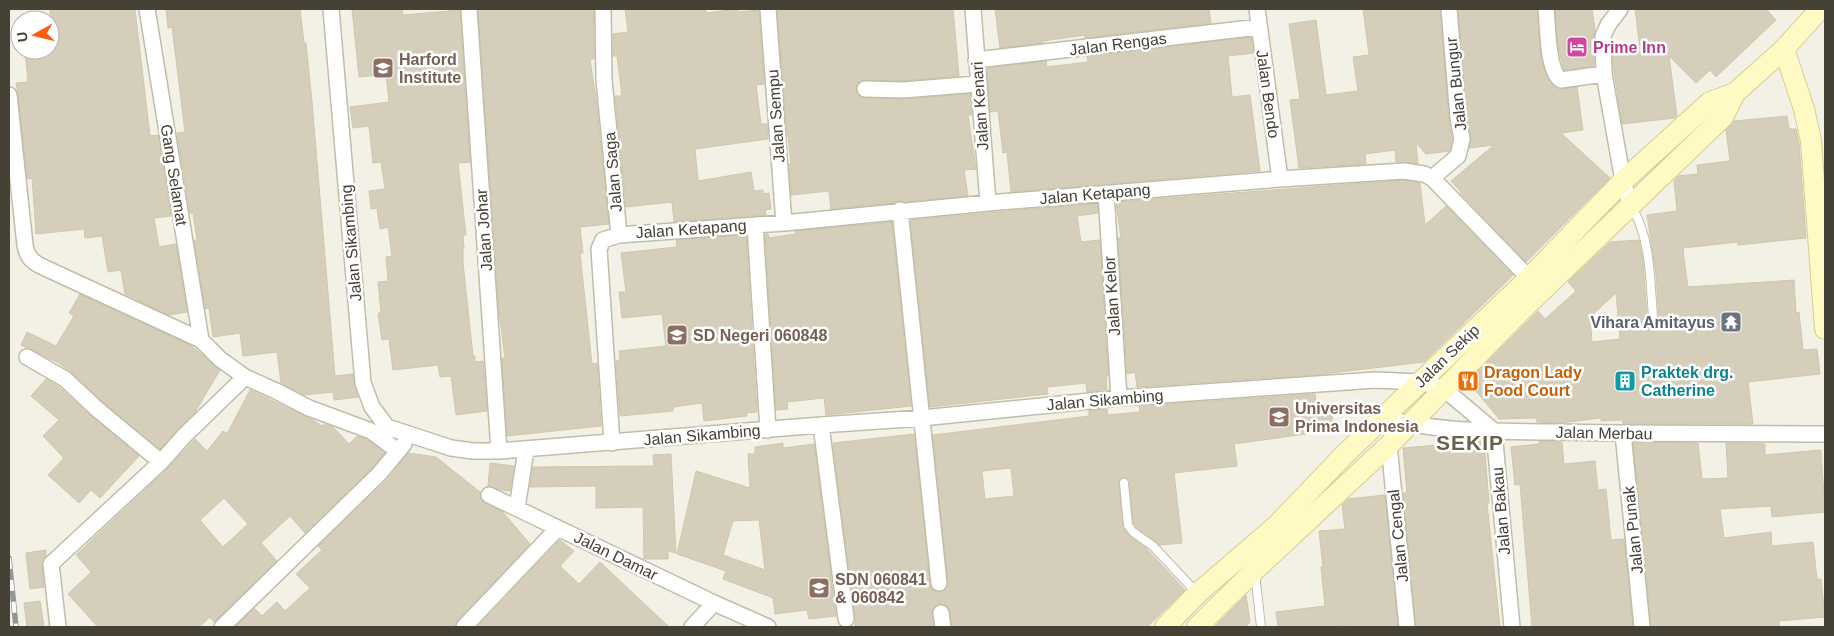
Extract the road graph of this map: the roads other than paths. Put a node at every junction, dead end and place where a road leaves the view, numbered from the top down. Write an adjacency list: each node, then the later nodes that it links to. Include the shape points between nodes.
1 (147, 9): 33 (street, Gang Selamat)
2 (331, 9): 47 (street, Jalan Sikambing, via 363,383 372,407 384,424)
3 (469, 9): 52 (street, Jalan Johar)
4 (603, 9): 29 (street, Jalan Saga, via 604,80)
5 (768, 9): 27 (street, Jalan Sempu)
6 (972, 9): 14 (street, Jalan Kenari)
7 (1257, 9): 12 (street, Jalan Bendo)
8 (1448, 9): 20 (street, Jalan Bungur, via 1462,139 1458,156)
9 (1546, 9): 15 (street, via 1552,67 1556,77 1562,80)
10 (1620, 9): 15 (street, via 1602,36)
11 (1820, 9): 13 (street, Jalan Sekip)
12 (1259, 27): 14 (street, Jalan Rengas); 21 (street, Jalan Bendo)
13 (1784, 50): 18 (street, Jalan Sekip); 32 (street, via 1811,141)
14 (976, 60): 16 (street, Jalan Kenari)
15 (1604, 74): 22 (street)
16 (977, 84): 17 (street, via 902,90); 24 (street, Jalan Kenari)
17 (865, 89)
18 (1735, 93): 22 (street, Jalan Sekip, via 1710,102); 25 (street, Jalan Sekip, via 1723,117)
19 (9, 95): 33 (street, via 26,253 36,264)
20 (1432, 178): 21 (street, Jalan Ketapang, via 1404,171); 30 (street)
21 (1280, 179): 23 (street, Jalan Ketapang)
22 (1623, 182): 25 (street); 30 (street, Jalan Sekip)
23 (1106, 193): 24 (street, Jalan Ketapang); 38 (street, Jalan Kelor)
24 (988, 203): 26 (street, Jalan Ketapang)
25 (1630, 204): 31 (lane, via 1640,220 1645,241); 37 (street, Jalan Sekip)
26 (900, 210): 27 (street, Jalan Ketapang); 39 (street)
27 (784, 222): 28 (street, Jalan Ketapang)
28 (754, 225): 29 (street, Jalan Ketapang); 43 (street)
29 (618, 235): 48 (street, Jalan Saga, via 603,240 599,248)
30 (1529, 278): 36 (street, Jalan Sekip)
31 (1653, 317)
32 (1825, 329)
33 (201, 340): 35 (street)
34 (27, 357): 53 (street, via 65,379)
35 (245, 378): 51 (street, via 309,408 371,431); 53 (street)
36 (1421, 382): 37 (street, Jalan Sikambing); 38 (street, Jalan Sikambing, via 1337,382); 40 (street, Jalan Sekip)
37 (1444, 389): 42 (street, Jalan Sekip); 44 (street)
38 (1119, 398): 39 (street, Jalan Sikambing)
39 (922, 418): 41 (street, Jalan Sikambing); 59 (street)
40 (1383, 418): 42 (street, Jalan Merbau); 58 (street, Jalan Sekip, via 1277,525)
41 (821, 425): 43 (street, Jalan Sikambing); 63 (street)
42 (1409, 425): 44 (street, Jalan Merbau); 49 (street, Jalan Sekip)
43 (768, 430): 48 (street, Jalan Sikambing)
44 (1494, 431): 45 (street, Jalan Merbau); 73 (street, Jalan Bakau)
45 (1623, 433): 46 (street, Jalan Merbau); 74 (street, Jalan Punak)
46 (1825, 434)
47 (410, 436): 51 (street); 52 (street, Jalan Sikambing, via 452,448)
48 (612, 443): 50 (street, Jalan Sikambing)
49 (1389, 445): 58 (street, Jalan Sekip); 72 (street, Jalan Cengal)
50 (526, 450): 52 (street, Jalan Sikambing); 56 (street)
51 (398, 451): 65 (street, via 379,474)
52 (499, 451)
53 (161, 462): 64 (street, via 51,564)
54 (1124, 483): 60 (lane, via 1128,524 1133,532 1153,546)
55 (489, 495): 56 (street, Jalan Damar)
56 (518, 508): 57 (street, Jalan Damar)
57 (558, 528): 61 (street, Jalan Damar); 66 (street)
58 (1249, 563): 60 (street, Jalan Sekip); 62 (street, Jalan Sekip); 71 (lane)
59 (939, 582)
60 (1198, 593): 62 (street); 69 (street, Jalan Sekip)
61 (714, 603): 67 (street); 68 (street, Jalan Damar)
62 (1214, 611): 70 (street, Jalan Sekip)
63 (846, 619)
64 (58, 627)
65 (222, 627)
66 (464, 627)
67 (692, 627)
68 (768, 627)
69 (1165, 627)
70 (1197, 627)
71 (1261, 627)
72 (1407, 627)
73 (1512, 627)
74 (1642, 627)

